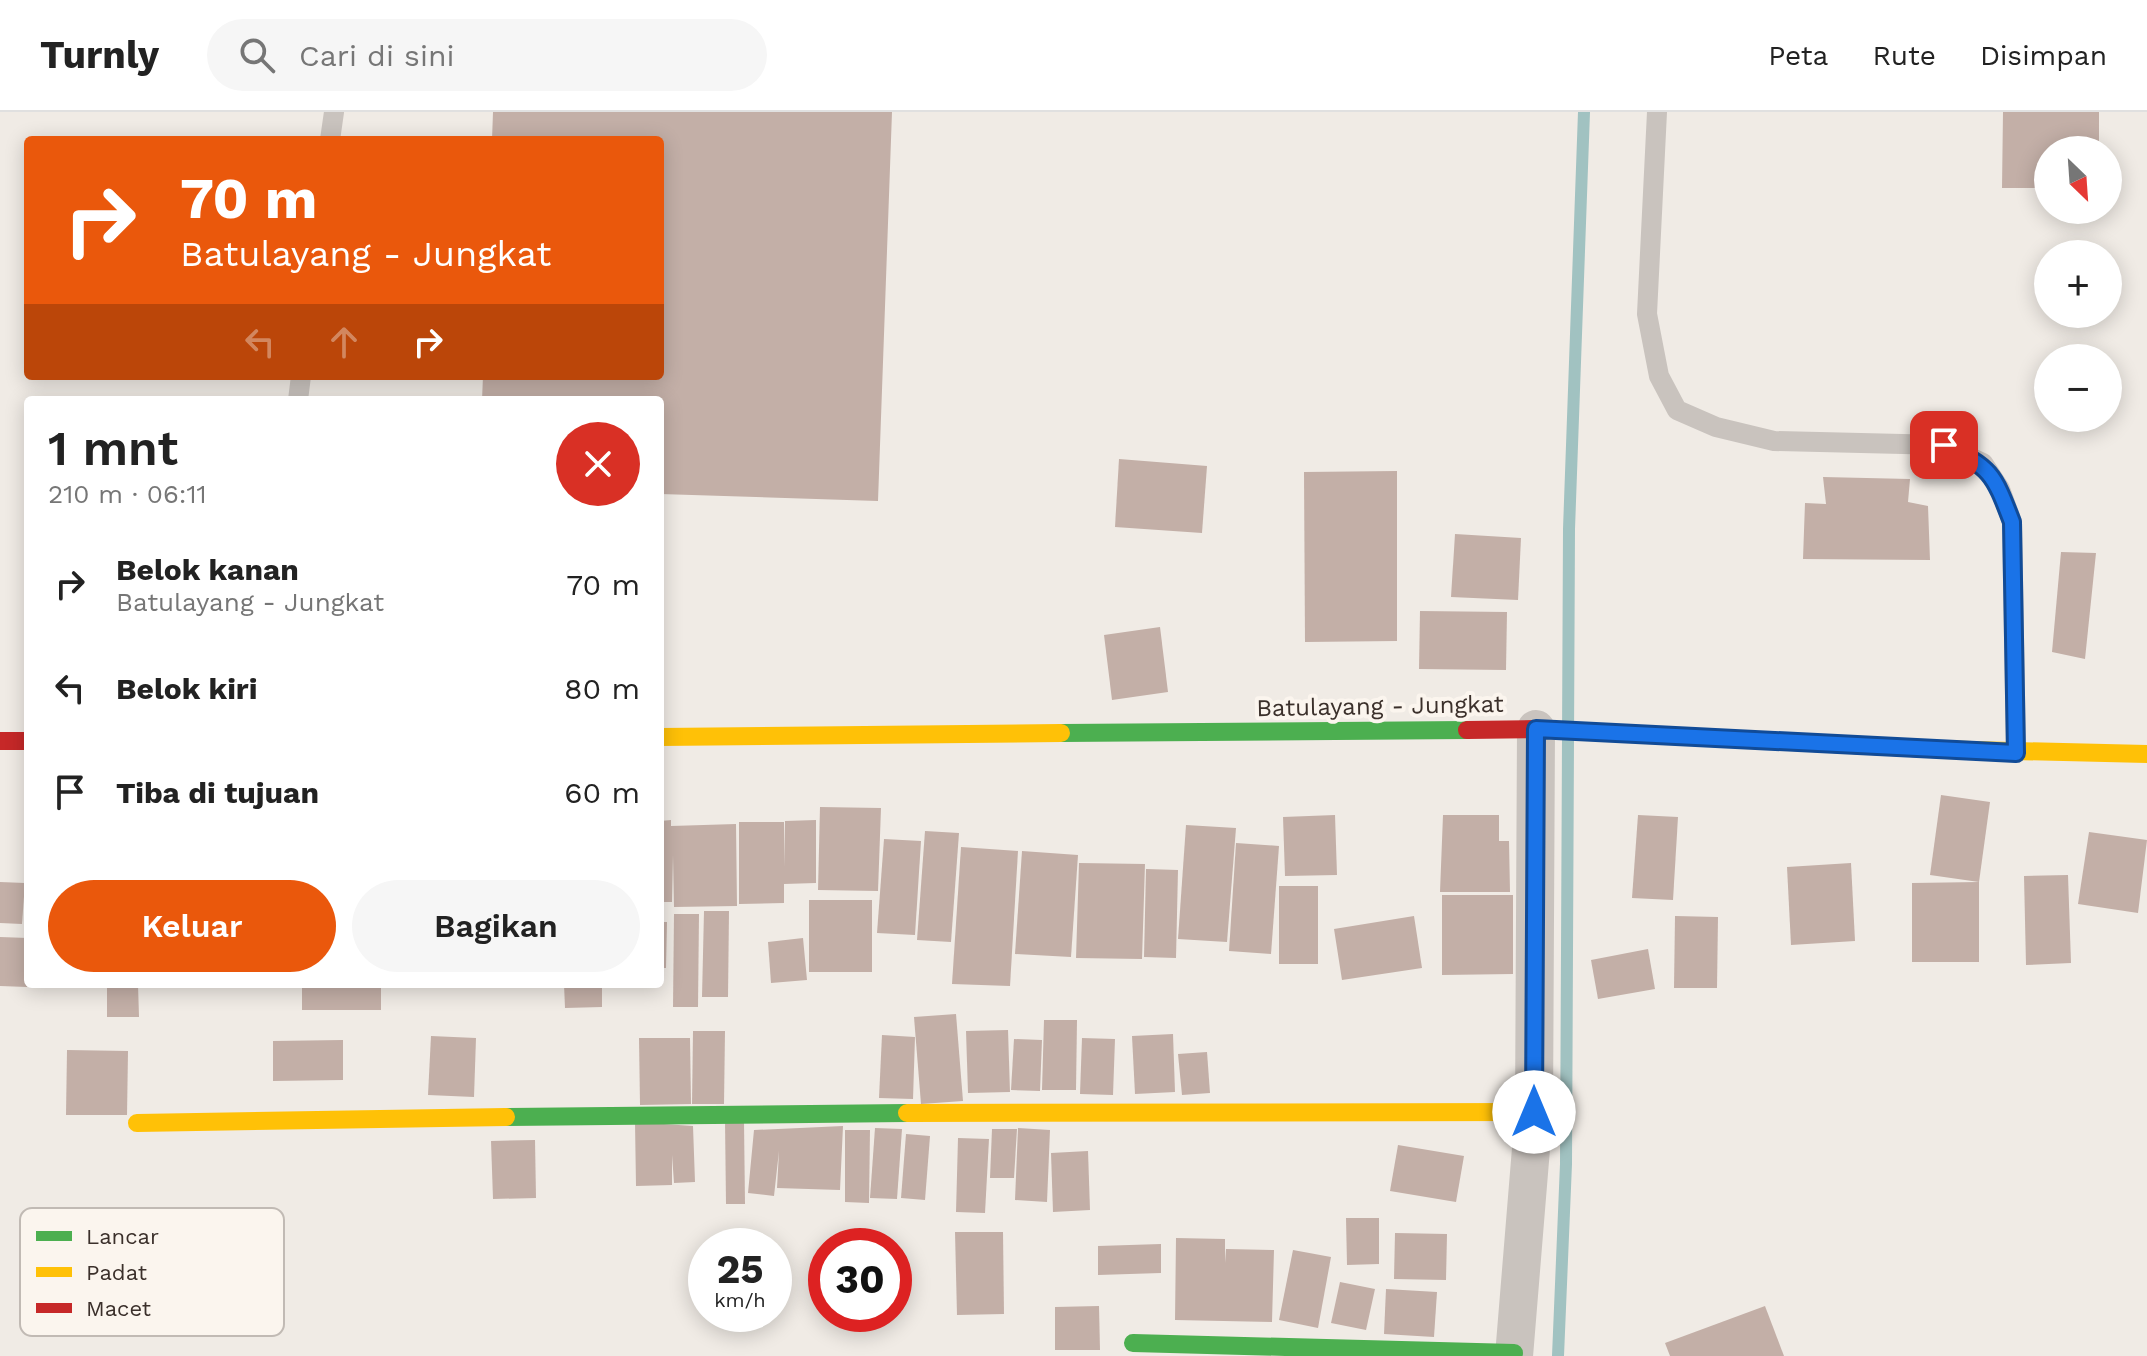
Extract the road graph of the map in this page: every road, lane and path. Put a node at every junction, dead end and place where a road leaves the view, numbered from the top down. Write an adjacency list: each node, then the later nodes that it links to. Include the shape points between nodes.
1 (334, 112): 3 (lane)
2 (1657, 112): 8 (lane, via 1647,314 1659,376 1677,410 1716,427 1774,441 1944,445 1983,463 2012,522)
3 (331, 136)
4 (1545, 730): 5 (main road, Batulayang - Jungkat); 8 (main road, Batulayang - Jungkat); 10 (street)
5 (664, 737)
6 (0, 741): 7 (main road)
7 (24, 741)
8 (2016, 753): 9 (main road, Batulayang - Jungkat)
9 (2147, 754)
10 (1534, 1112): 11 (main road, via 656,1114); 13 (street)
11 (137, 1123)
12 (1133, 1343): 13 (main road)
13 (1514, 1355)

